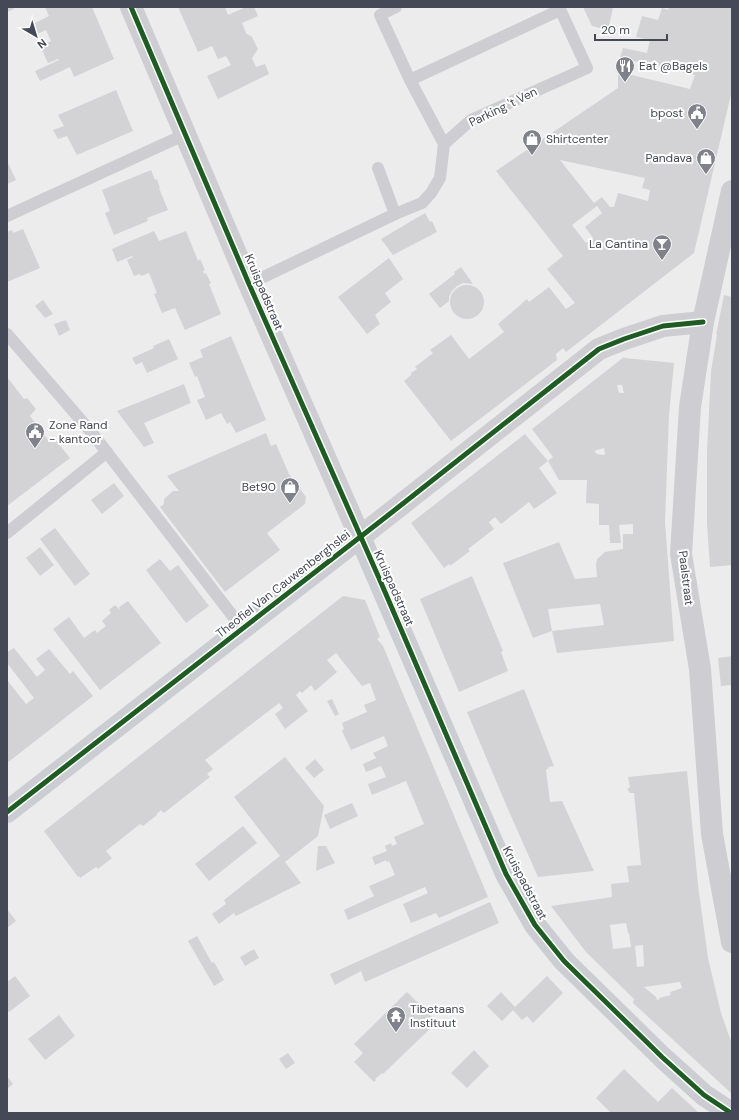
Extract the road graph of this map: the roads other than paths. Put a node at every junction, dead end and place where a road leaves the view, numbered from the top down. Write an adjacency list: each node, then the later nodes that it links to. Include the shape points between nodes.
1 (132, 7): 5 (street, Kruispadstraat)
2 (396, 7): 4 (lane, via 380,15)
3 (559, 8): 4 (lane); 6 (lane, Parking 't Ven, via 587,68 471,120)
4 (410, 80): 6 (lane)
5 (186, 134): 10 (lane); 11 (street, Kruispadstraat)
6 (444, 144): 9 (lane, via 440,178 431,194 422,203)
7 (378, 168): 9 (lane)
8 (732, 191): 12 (street, Paalstraat)
9 (395, 214): 11 (lane)
10 (7, 216)
11 (250, 284): 16 (street, Kruispadstraat)
12 (703, 322): 16 (street, Theofiel Van Cauwenberghslei, via 663,326 599,349); 19 (street, Paalstraat, via 690,407 681,554 700,669 712,834)
13 (7, 334): 14 (lane)
14 (107, 452): 15 (lane); 17 (lane)
15 (7, 533)
16 (360, 537): 17 (street, Theofiel Van Cauwenberghslei); 20 (street, Kruispadstraat, via 506,874 535,925 564,961 662,1057 704,1094)
17 (242, 628): 18 (street, Theofiel Van Cauwenberghslei)
18 (7, 812)
19 (732, 942)
20 (731, 1113)

